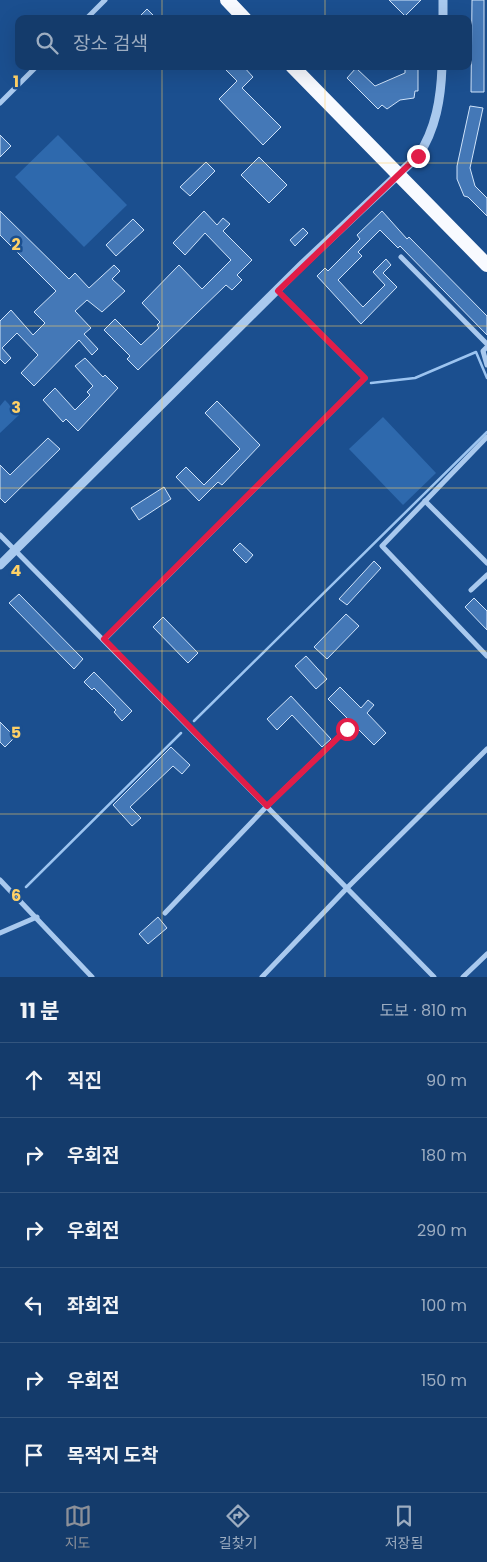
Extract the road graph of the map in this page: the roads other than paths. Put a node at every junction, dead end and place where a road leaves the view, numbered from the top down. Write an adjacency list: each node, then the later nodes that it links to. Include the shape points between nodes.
1 (106, 0): 4 (street)
2 (227, 0): 5 (highway)
3 (443, 0): 6 (street)
4 (90, 15)
5 (241, 15)
6 (443, 15)
7 (33, 70): 10 (street)
8 (296, 70): 11 (highway)
9 (442, 70): 11 (street, via 440,94 430,132 418,156)
10 (0, 102)
11 (399, 175): 13 (highway); 14 (street)
12 (401, 257): 15 (street)
13 (487, 265)
14 (278, 291): 20 (street); 25 (street, via 365,378)
15 (487, 346): 16 (street, via 483,351)
16 (487, 364)
17 (487, 437): 18 (street)
18 (425, 501): 21 (street); 26 (street, via 382,546)
19 (0, 535): 20 (street)
20 (15, 550): 22 (street); 25 (street)
21 (487, 564)
22 (0, 565)
23 (487, 576): 24 (street)
24 (471, 590)
25 (104, 639): 29 (street)
26 (486, 653)
27 (347, 729): 29 (street)
28 (487, 749): 31 (street)
29 (267, 806): 31 (street); 32 (street)
30 (0, 880): 33 (street)
31 (348, 887): 37 (street); 38 (street)
32 (164, 913)
33 (36, 917): 34 (street); 36 (street)
34 (0, 933)
35 (487, 954): 39 (street)
36 (92, 977)
37 (262, 977)
38 (434, 977)
39 (463, 977)

